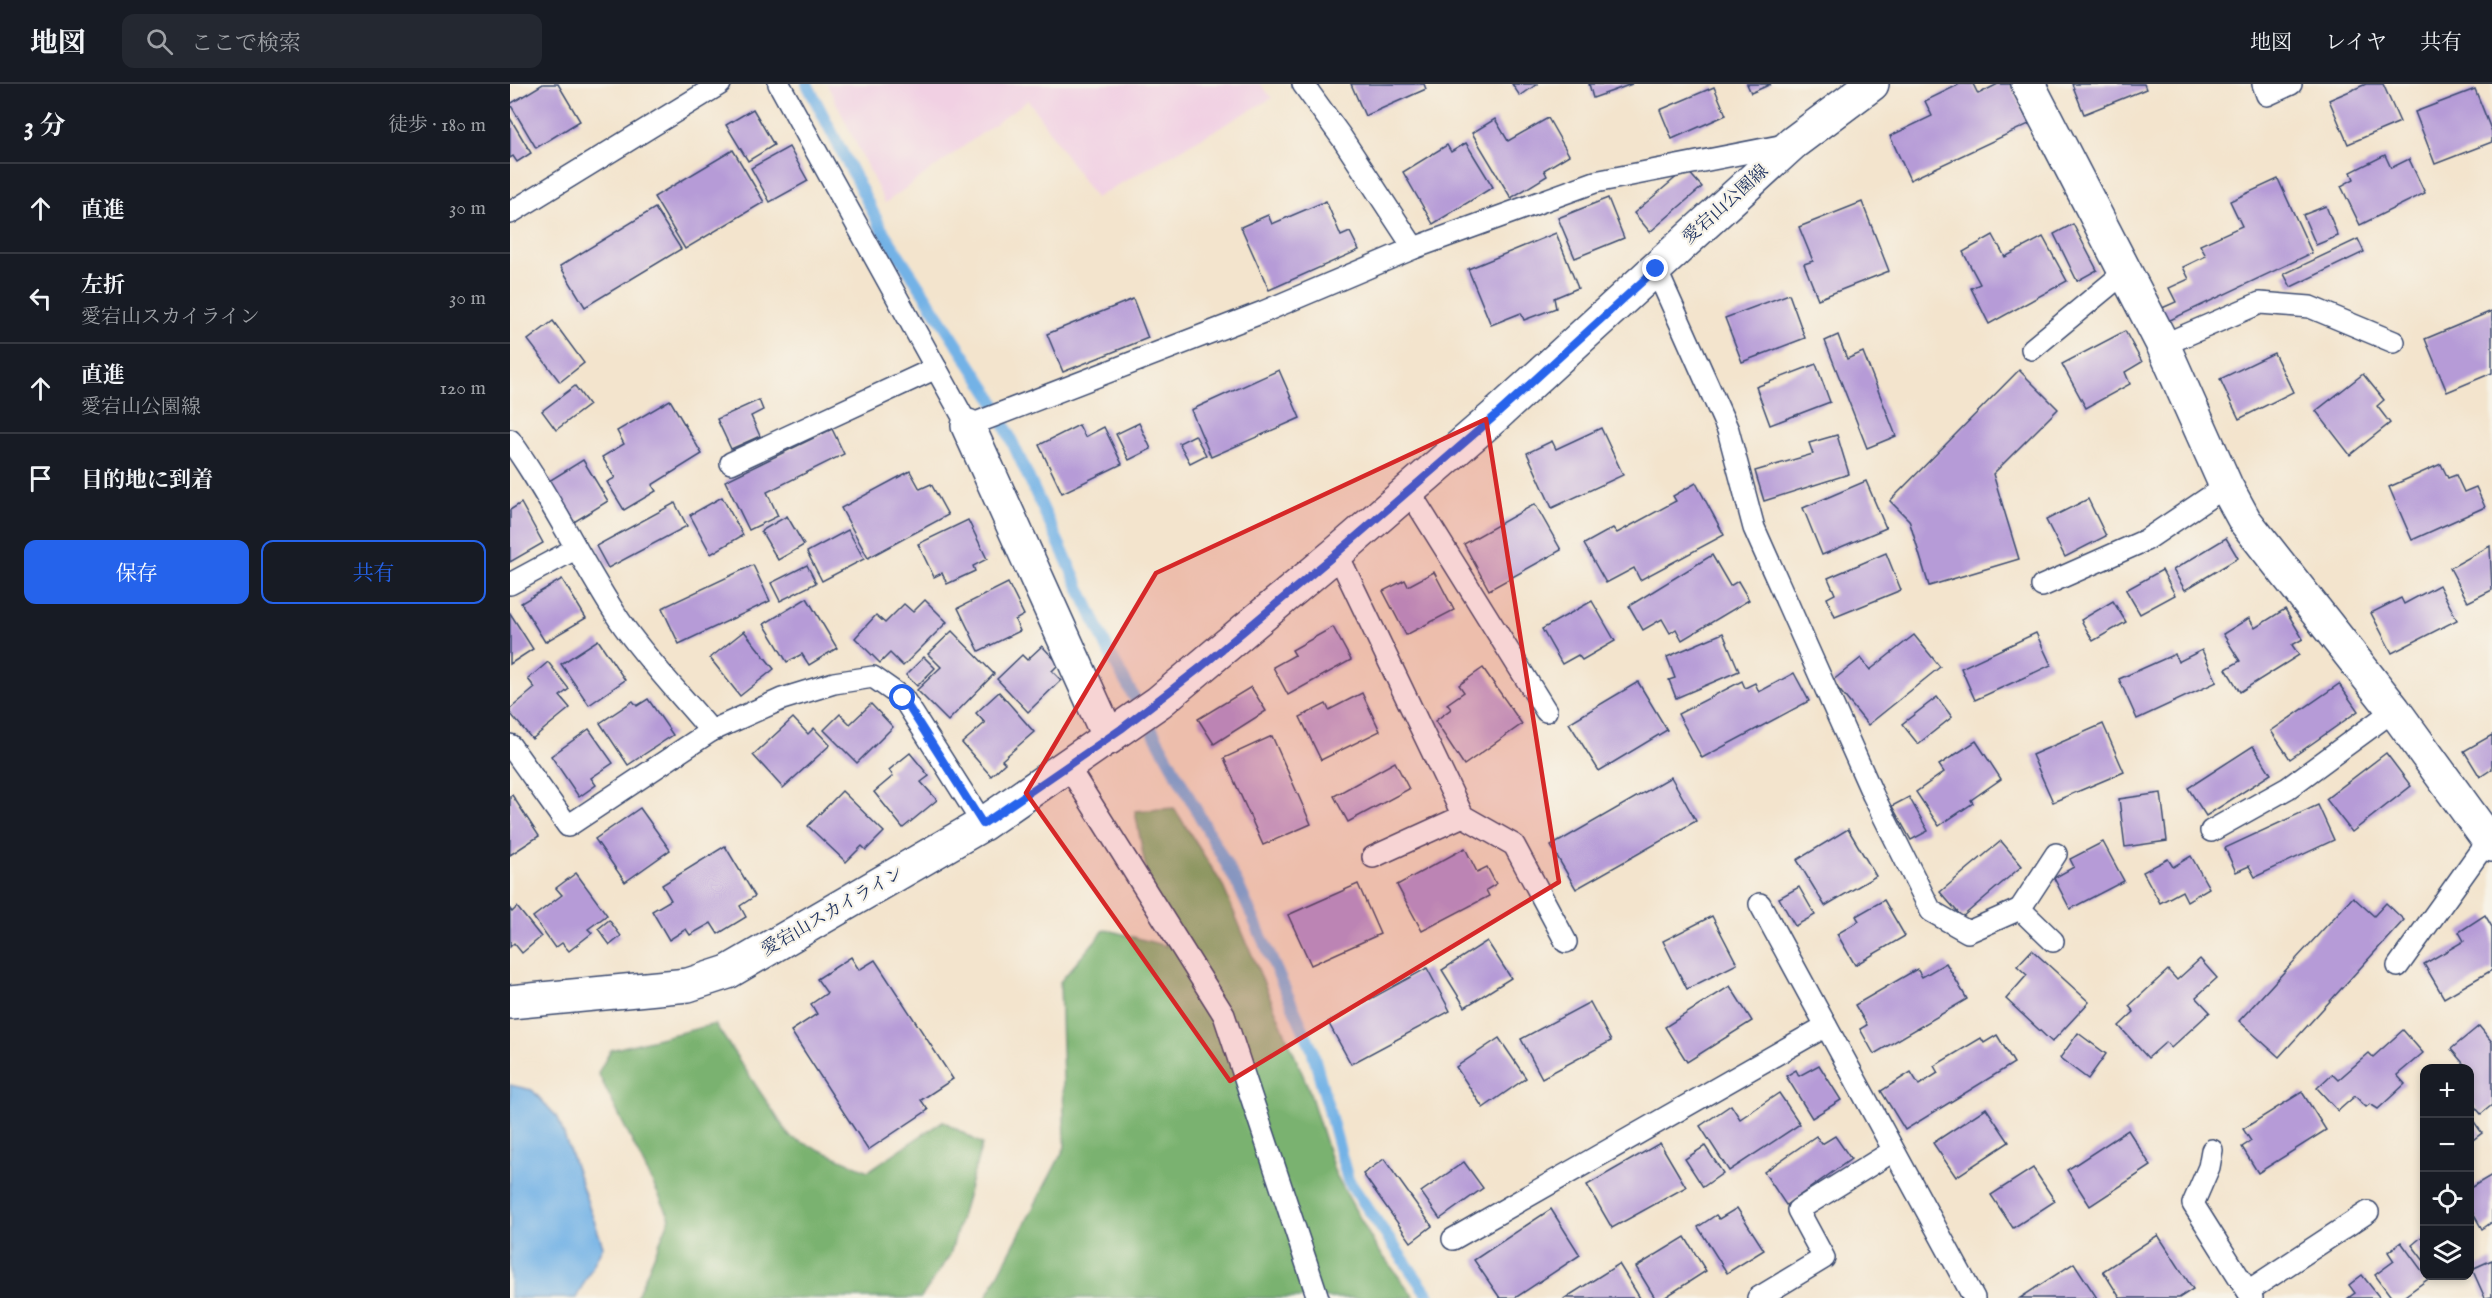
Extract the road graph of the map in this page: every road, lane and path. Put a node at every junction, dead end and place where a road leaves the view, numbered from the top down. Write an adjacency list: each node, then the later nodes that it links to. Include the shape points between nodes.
1 (720, 84): 9 (lane)
2 (779, 84): 16 (lane)
3 (1303, 84): 10 (lane)
4 (1872, 84): 8 (main road, 愛宕山公園線)
5 (2028, 84): 12 (main road)
6 (2263, 84): 7 (lane, via 2267,95)
7 (2291, 84)
8 (1793, 143): 10 (lane, via 1595,182); 11 (main road, 愛宕山公園線)
9 (510, 213)
10 (1414, 248): 17 (lane, via 1263,312)
11 (1656, 269): 21 (main road, 愛宕山公園線); 39 (lane, via 1728,430 1754,528 1873,795 1931,911 1968,932)
12 (2125, 272): 14 (main road); 15 (lane)
13 (2394, 342): 14 (lane, via 2310,307 2260,303)
14 (2163, 345): 20 (main road)
15 (2032, 349)
16 (936, 368): 17 (lane); 19 (lane)
17 (972, 425): 29 (main road)
18 (510, 440): 22 (lane)
19 (731, 462)
20 (2226, 486): 25 (lane, via 2146,540); 26 (main road, via 2245,521)
21 (1409, 490): 23 (main road, 愛宕山公園線); 27 (lane)
22 (576, 549): 24 (lane); 28 (lane, via 622,623)
23 (1337, 553): 29 (main road, 愛宕山公園線, via 1159,702); 32 (lane)
24 (510, 584)
25 (2042, 586)
26 (2394, 710): 34 (lane, via 2288,788); 35 (main road)
27 (1546, 711)
28 (711, 731): 30 (lane, via 568,826); 33 (lane, via 782,699 834,683 873,677 903,698)
29 (1115, 734): 31 (main road, 愛宕山スカイライン)
30 (510, 745)
31 (1067, 765): 33 (main road, 愛宕山スカイライン); 50 (lane, via 1224,1015)
32 (1463, 816): 37 (lane); 41 (lane, via 1514,845)
33 (983, 824): 43 (main road, 愛宕山スカイライン, via 728,972 688,986)
34 (2211, 831)
35 (2490, 842): 42 (lane)
36 (2056, 854): 39 (lane)
37 (1373, 857)
38 (1760, 904): 44 (lane)
39 (2020, 909): 40 (lane)
40 (2053, 941)
41 (1566, 942)
42 (2398, 966)
43 (510, 1002)
44 (1826, 1026): 46 (lane); 48 (lane)
45 (2212, 1150): 49 (lane, via 2193,1204)
46 (1893, 1151): 51 (lane, via 1798,1210 1824,1258); 52 (lane)
47 (2368, 1212): 49 (lane)
48 (1453, 1239)
49 (2250, 1295)
50 (1318, 1298)
51 (1758, 1298)
52 (1974, 1298)

